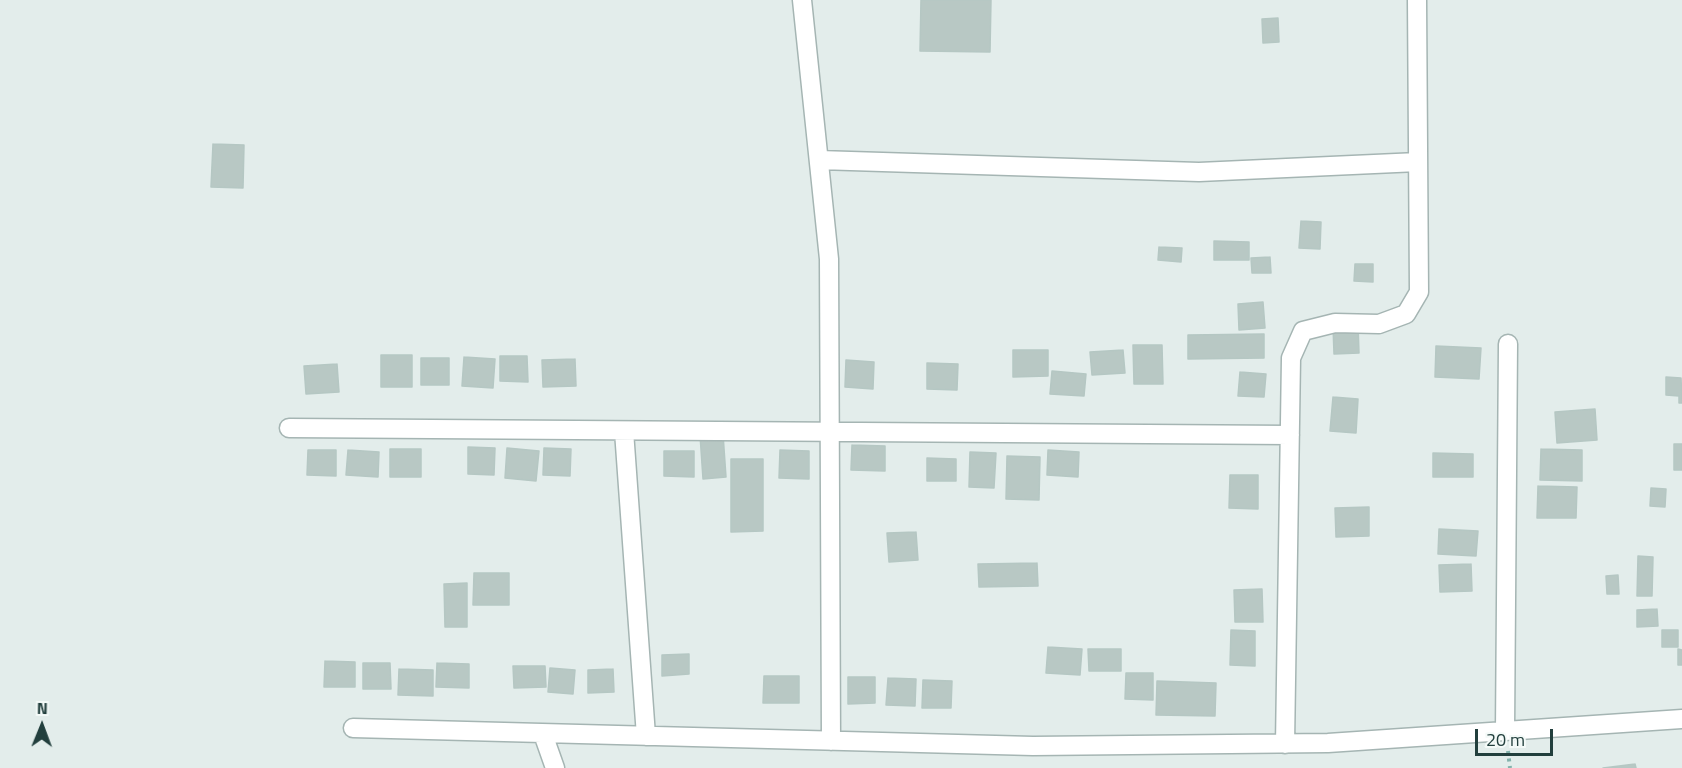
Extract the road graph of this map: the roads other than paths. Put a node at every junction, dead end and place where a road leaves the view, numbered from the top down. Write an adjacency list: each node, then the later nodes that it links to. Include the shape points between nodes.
1 (802, 0): 3 (street)
2 (1417, 0): 4 (street)
3 (819, 160): 4 (street, via 1199,172); 8 (street, via 829,259)
4 (1418, 162): 9 (street, via 1419,292 1406,314 1379,324 1335,323 1303,332 1291,358)
5 (1508, 344): 12 (street)
6 (289, 428): 7 (street)
7 (624, 431): 8 (street); 14 (street)
8 (829, 432): 9 (street); 15 (street)
9 (1290, 435): 16 (street)
10 (1682, 719): 12 (street)
11 (353, 728): 13 (street)
12 (1505, 730): 16 (street)
13 (543, 734): 14 (street); 17 (street)
14 (646, 736): 15 (street)
15 (831, 741): 16 (street, via 1033,746)
16 (1285, 744)
17 (555, 768)

